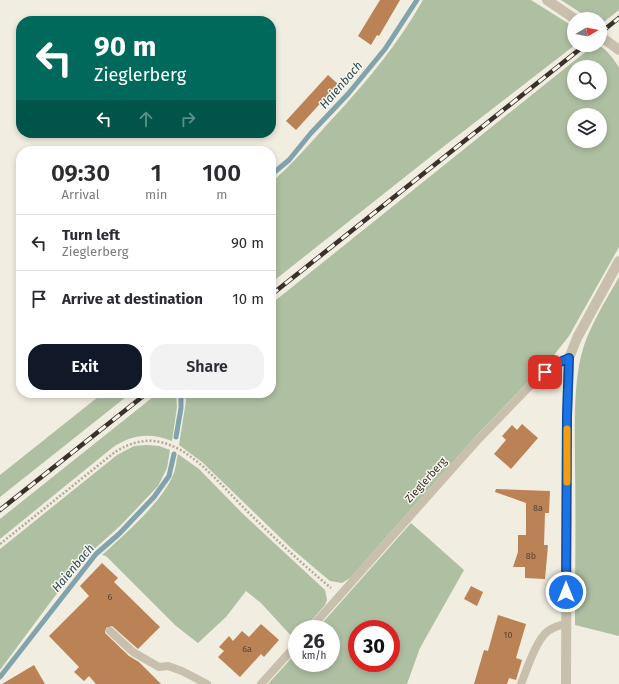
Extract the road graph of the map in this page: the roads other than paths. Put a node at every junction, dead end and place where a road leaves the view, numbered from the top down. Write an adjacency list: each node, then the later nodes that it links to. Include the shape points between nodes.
1 (547, 0): 2 (street)
2 (567, 14)
3 (607, 41): 4 (street)
4 (619, 50)
5 (619, 261): 6 (street, via 577,338)
6 (569, 358): 7 (lane, Zieglerberg, via 552,367 528,388 476,442); 8 (street)
7 (318, 620)
8 (566, 624): 13 (lane, via 554,627 543,636); 14 (street)
9 (110, 631): 11 (lane, via 133,652 159,667 168,666)
10 (288, 654): 12 (lane)
11 (207, 684)
12 (261, 684)
13 (522, 684)
14 (566, 684)

